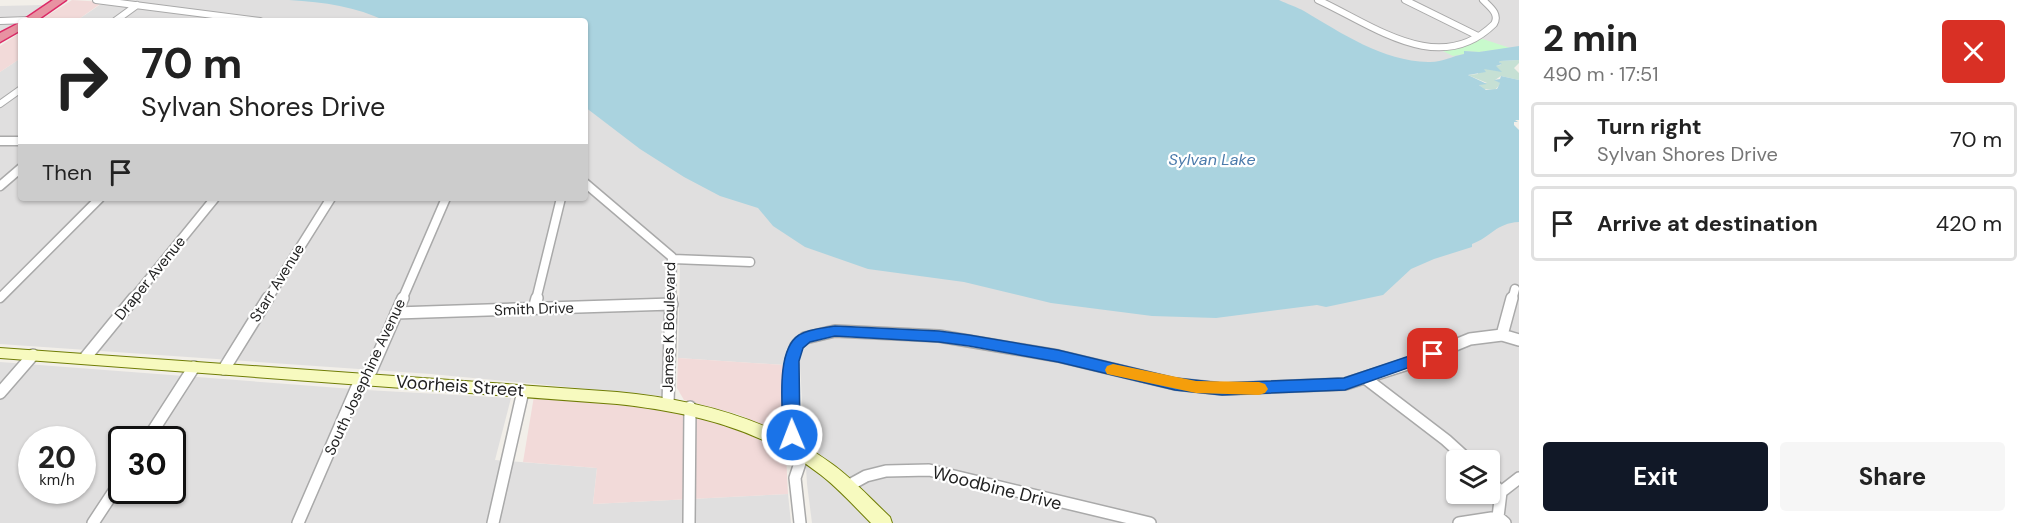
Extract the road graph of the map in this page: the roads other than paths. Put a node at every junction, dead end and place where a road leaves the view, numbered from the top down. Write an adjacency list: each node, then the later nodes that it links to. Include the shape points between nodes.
1 (61, 0): 8 (highway)
2 (96, 0): 6 (street)
3 (1318, 0): 15 (street, via 1424,47 1451,49)
4 (1405, 0): 15 (street)
5 (1483, 0): 15 (street, via 1492,8 1497,21)
6 (137, 5): 7 (street); 9 (street)
7 (205, 14): 10 (street); 11 (street)
8 (33, 18)
9 (119, 18)
10 (200, 18)
11 (236, 18)
12 (0, 21): 13 (street)
13 (18, 21)
14 (18, 27): 16 (highway)
15 (1478, 36)
16 (0, 38)
17 (18, 91): 18 (street)
18 (0, 104)
19 (0, 141): 20 (street)
20 (18, 141)
21 (18, 171): 22 (street)
22 (0, 186)
23 (588, 186): 29 (street, James K Boulevard)
24 (97, 201): 32 (street)
25 (213, 201): 40 (street, Draper Avenue)
26 (329, 201): 42 (street, Starr Avenue)
27 (445, 201): 35 (street, South Josephine Avenue)
28 (560, 201): 34 (street)
29 (673, 259): 30 (street); 33 (street, James K Boulevard)
30 (750, 262)
31 (1515, 289): 36 (street)
32 (0, 298)
33 (672, 304): 34 (street, Smith Drive); 47 (street, James K Boulevard)
34 (534, 309): 35 (street, Smith Drive)
35 (396, 313): 44 (street, South Josephine Avenue)
36 (1502, 335): 37 (street); 43 (street, via 1470,339)
37 (1519, 340)
38 (0, 353): 39 (street, Voorheis Street)
39 (33, 355): 40 (street, Voorheis Street); 46 (street)
40 (85, 358): 41 (street, Voorheis Street)
41 (194, 367): 42 (street, Voorheis Street); 49 (street)
42 (224, 369): 44 (street, Voorheis Street)
43 (1365, 378): 50 (street, via 1345,384 1301,387 1196,387 980,342 835,331 805,338 796,346 791,361); 51 (street)
44 (364, 379): 45 (street, Voorheis Street); 58 (street, South Josephine Avenue, via 357,387)
45 (523, 391): 47 (street, Voorheis Street); 59 (street)
46 (0, 393)
47 (668, 403): 48 (street, Voorheis Street)
48 (690, 407): 50 (street, Voorheis Street, via 752,426); 60 (street)
49 (156, 426)
50 (797, 450): 53 (street, Voorheis Street); 61 (street, via 795,478)
51 (1457, 450)
52 (1519, 478): 54 (street)
53 (846, 487): 62 (street, Voorheis Street); 63 (street, Woodbine Drive, via 877,471 929,470)
54 (1501, 492): 56 (street)
55 (108, 500): 57 (street)
56 (1501, 520): 64 (street)
57 (93, 523)
58 (298, 523)
59 (493, 523)
60 (689, 523)
61 (800, 523)
62 (883, 523)
63 (1150, 523)
64 (1459, 523)

